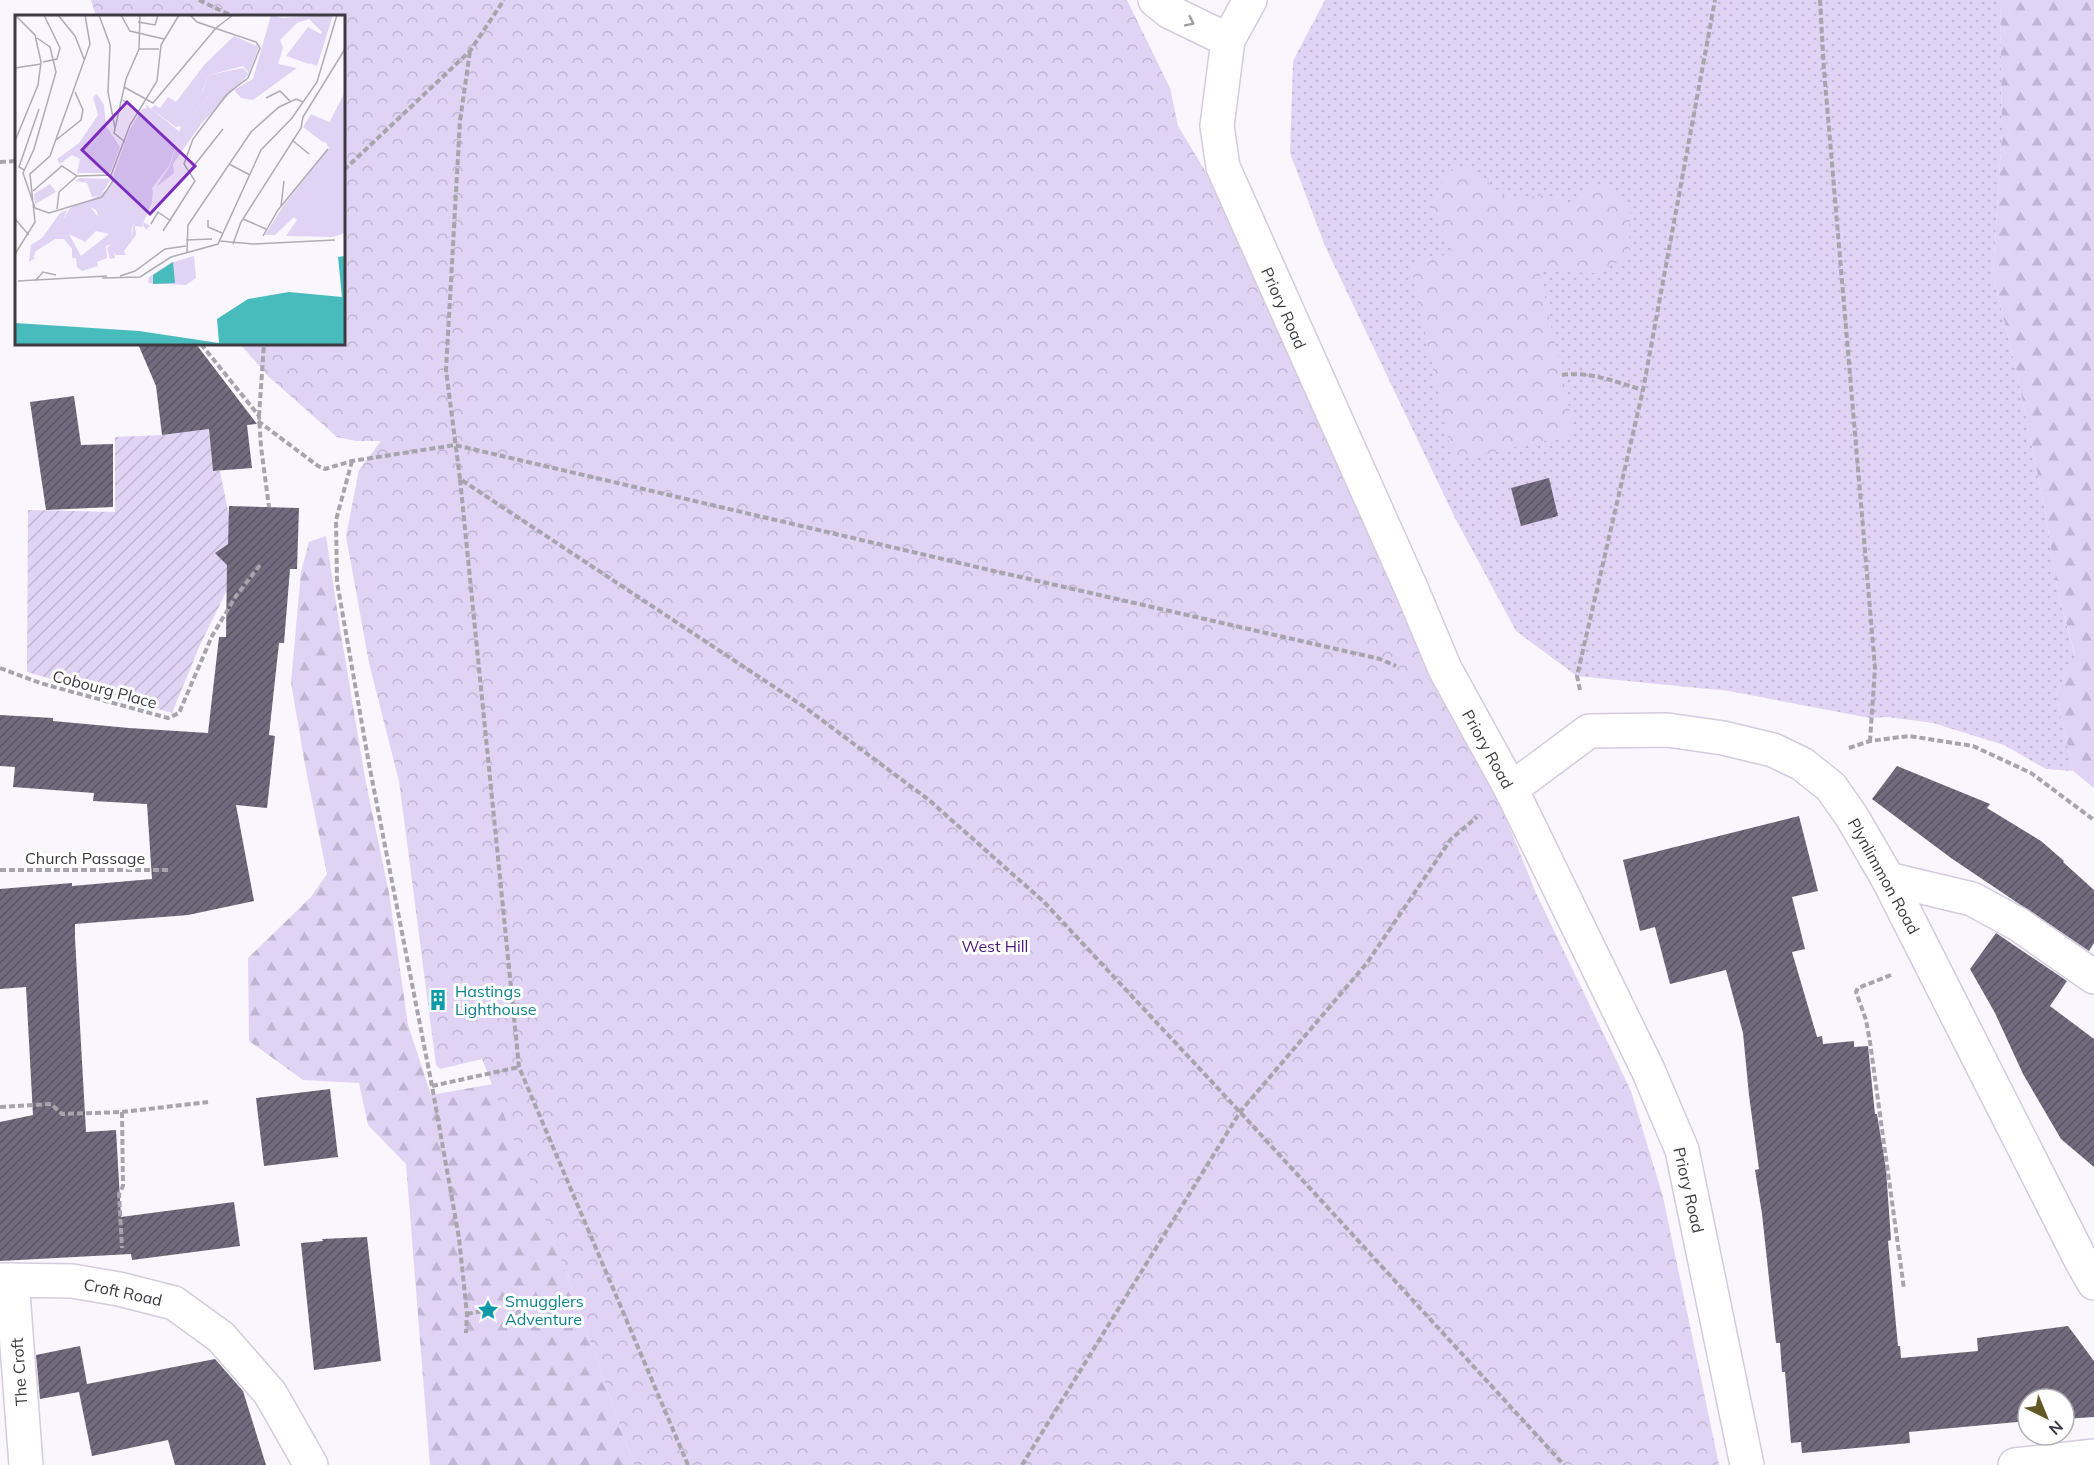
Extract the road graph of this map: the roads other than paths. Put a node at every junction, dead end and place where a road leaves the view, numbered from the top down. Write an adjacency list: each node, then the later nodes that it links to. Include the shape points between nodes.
1 (1155, 0): 3 (street, one-way to 3, via 1170,12)
2 (1250, 0): 3 (street)
3 (1228, 40): 4 (street, Priory Road, via 1217,126 1222,166 1455,690)
4 (1510, 789): 5 (street, Plynlimmon Road, via 1589,731 1667,730 1723,738 1773,750 1802,764 1831,787); 12 (street, Priory Road, via 1648,1070 1682,1150)
5 (1888, 879): 6 (street, via 1972,899 2018,924); 8 (street, Plynlimmon Road)
6 (2094, 976)
7 (6, 1280): 10 (street, The Croft); 11 (street, Croft Road, via 60,1280 126,1290 174,1303 221,1337 270,1393)
8 (2094, 1283)
9 (2094, 1456): 13 (street)
10 (26, 1465)
11 (311, 1465)
12 (1747, 1465)
13 (2015, 1465)

